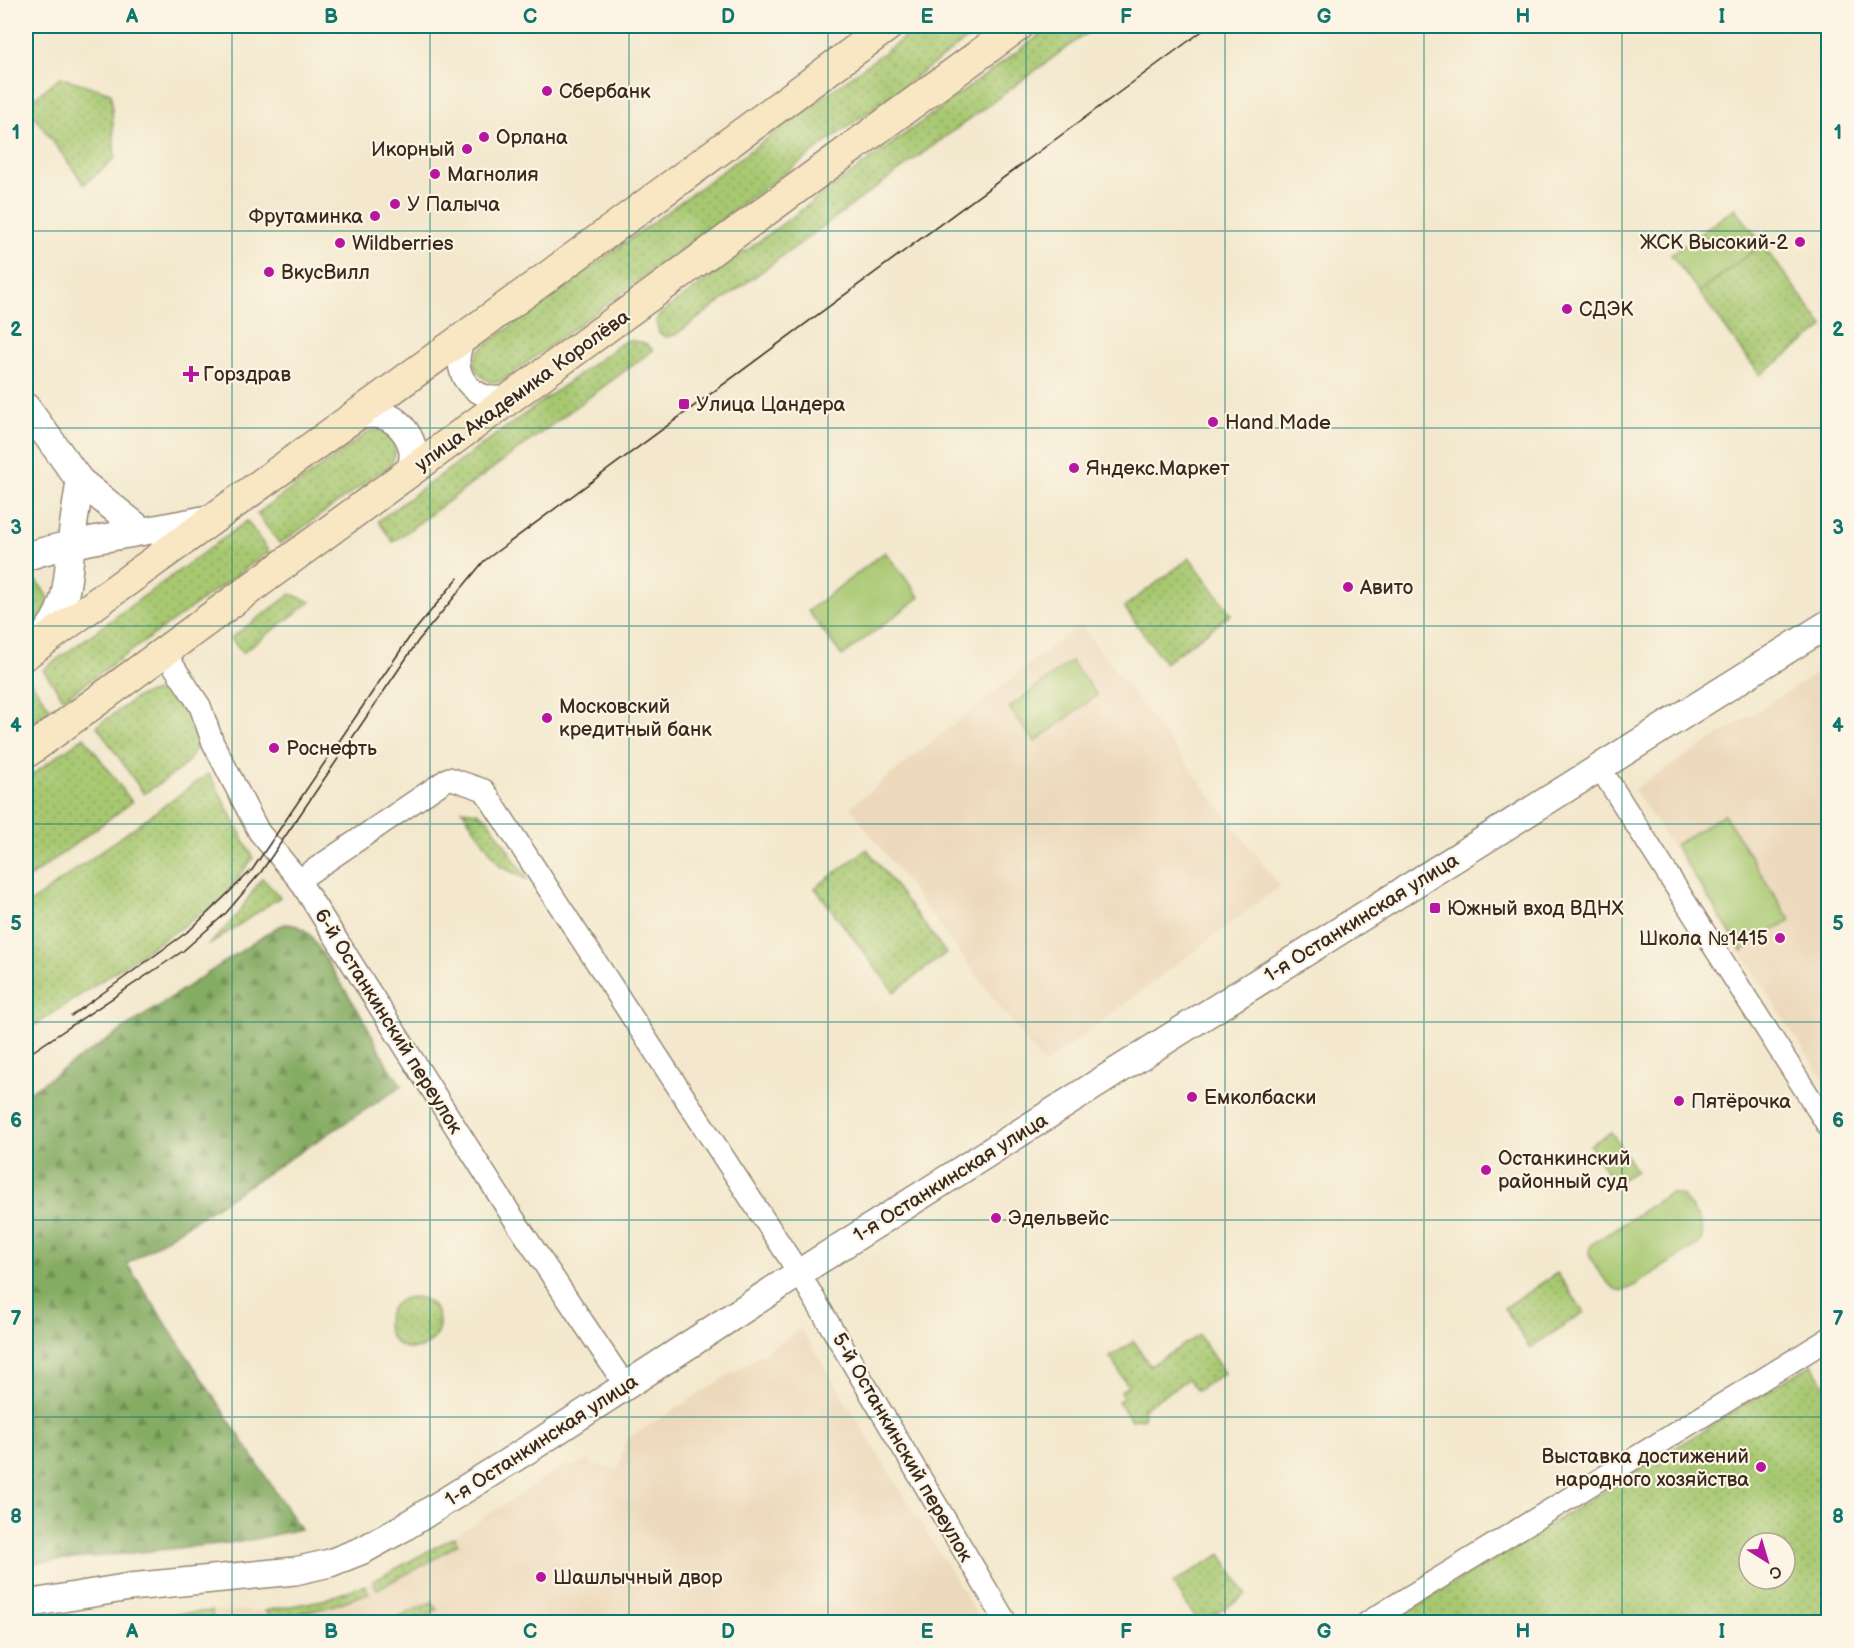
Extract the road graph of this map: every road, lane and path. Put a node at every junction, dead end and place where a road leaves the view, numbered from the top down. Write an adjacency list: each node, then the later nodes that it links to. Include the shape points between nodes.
1 (888, 26): 3 (main road)
2 (1018, 26): 4 (main road, улица Академика Королёва)
3 (469, 334): 4 (street, via 460,345 458,358 466,382 489,398 503,399); 6 (main road)
4 (517, 393): 7 (main road, улица Академика Королёва)
5 (26, 407): 8 (street)
6 (354, 416): 7 (street, via 381,415 404,429 413,454 410,468); 9 (main road)
7 (402, 478): 15 (main road, улица Академика Королёва)
8 (80, 481): 10 (street); 11 (street)
9 (213, 518): 10 (street); 14 (main road)
10 (141, 530): 11 (street)
11 (70, 545): 12 (street); 14 (street, via 68,585 62,606 55,622)
12 (26, 557)
13 (1828, 624): 17 (street, 1-я Останкинская улица)
14 (27, 653)
15 (165, 653): 16 (main road, улица Академика Королёва); 18 (street, 6-й Останкинский переулок, via 200,706 213,742 259,832)
16 (26, 753)
17 (1600, 768): 19 (street); 20 (street, 1-я Останкинская улица)
18 (299, 880): 20 (street, 5-й Останкинский переулок, via 449,778 484,790); 22 (street, 6-й Останкинский переулок, via 510,1213)
19 (1828, 1126)
20 (799, 1273): 22 (street, 1-я Останкинская улица); 24 (street, 5-й Останкинский переулок)
21 (1828, 1339): 25 (street)
22 (625, 1385): 23 (street, 1-я Останкинская улица, via 363,1551 295,1571 130,1587)
23 (26, 1604)
24 (1006, 1623)
25 (1368, 1623)

